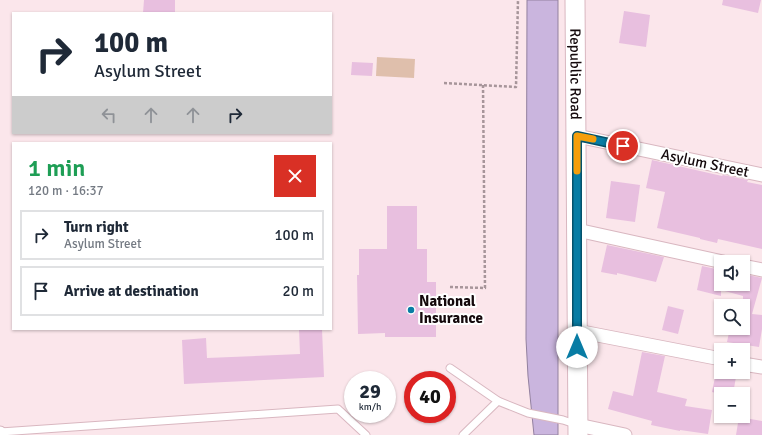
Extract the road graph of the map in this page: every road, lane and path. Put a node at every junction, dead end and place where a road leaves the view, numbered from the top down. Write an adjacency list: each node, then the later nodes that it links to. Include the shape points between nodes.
1 (518, 0): 4 (path, via 516,87)
2 (575, 0): 5 (street, Republic Road)
3 (444, 83): 4 (path)
4 (483, 85): 11 (path, via 485,288)
5 (577, 136): 6 (street, Asylum Street); 7 (street, Republic Road)
6 (762, 175)
7 (577, 230): 8 (street); 12 (street, Republic Road)
8 (714, 260)
9 (750, 267): 10 (street)
10 (762, 270)
11 (450, 287)
12 (577, 332): 13 (street); 18 (street, Republic Road)
13 (714, 358)
14 (750, 365): 15 (street)
15 (762, 367)
16 (450, 368): 17 (lane)
17 (498, 401): 18 (lane, via 528,413 563,420); 21 (lane)
18 (578, 430): 22 (street)
19 (0, 433): 20 (lane, via 338,409)
20 (366, 435)
21 (463, 435)
22 (625, 435)

